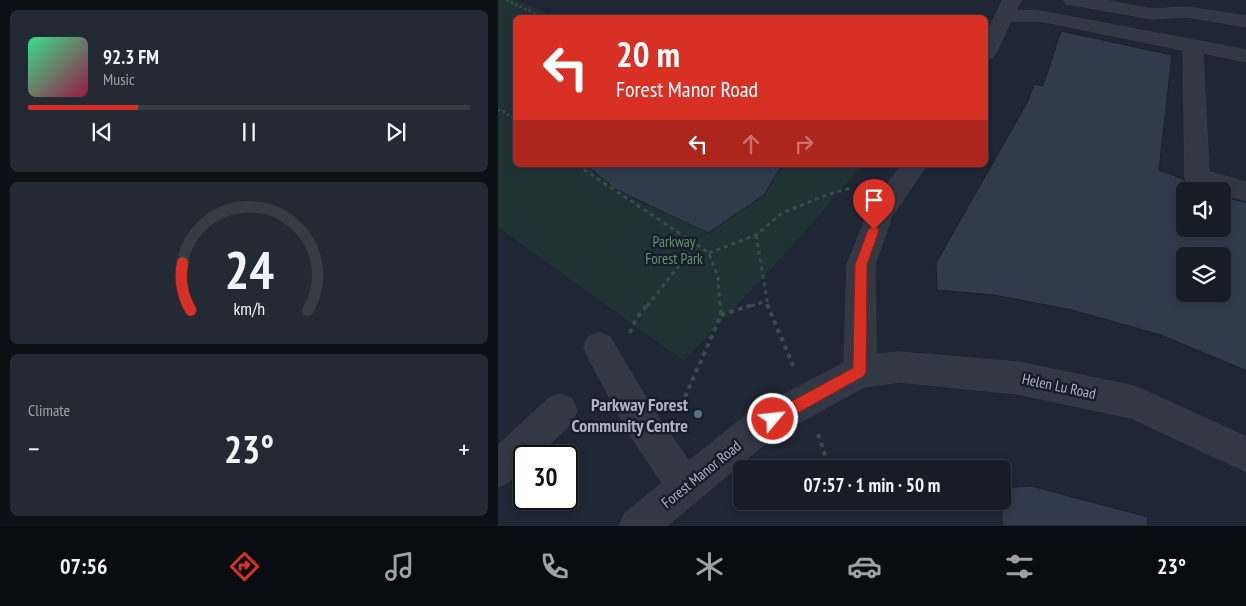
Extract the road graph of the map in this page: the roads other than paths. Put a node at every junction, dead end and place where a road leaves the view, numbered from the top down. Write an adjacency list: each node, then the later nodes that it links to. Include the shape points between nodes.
1 (1073, 0): 3 (street, via 1152,14)
2 (1008, 8): 5 (street); 6 (street)
3 (1207, 8): 4 (street)
4 (1246, 22)
5 (1192, 45): 7 (street); 9 (street, via 1197,178)
6 (988, 49)
7 (1246, 56)
8 (914, 167): 11 (street, via 880,212 861,265)
9 (1246, 192)
10 (613, 344): 15 (street, via 640,420)
11 (860, 372): 13 (street, Helen Lu Road, via 899,367 1018,378 1134,402); 15 (street, Forest Manor Road, via 761,425)
12 (560, 412): 14 (street)
13 (1246, 455)
14 (498, 469)
15 (664, 511)

